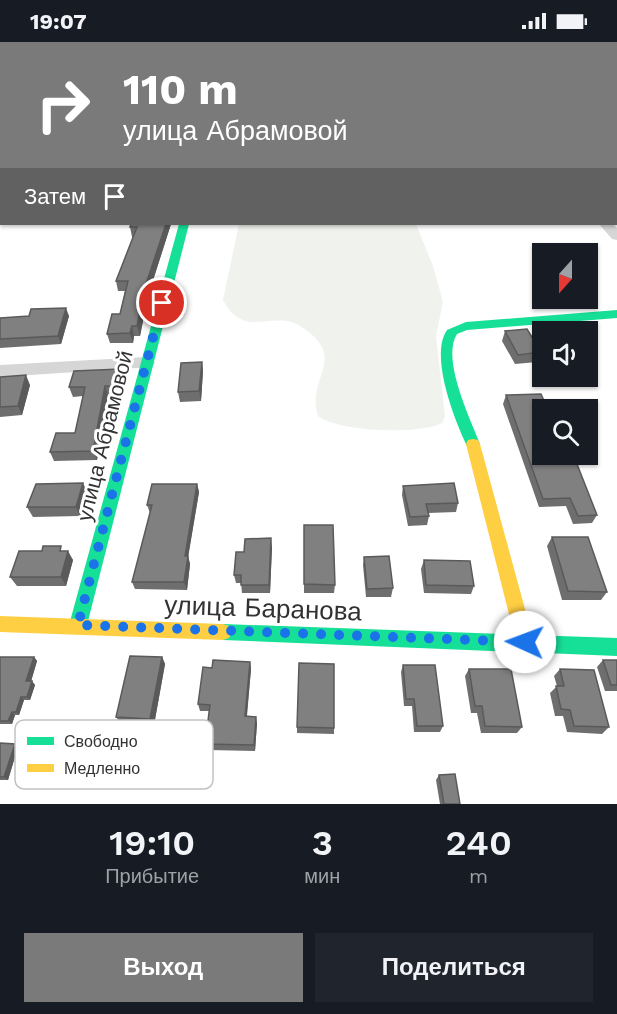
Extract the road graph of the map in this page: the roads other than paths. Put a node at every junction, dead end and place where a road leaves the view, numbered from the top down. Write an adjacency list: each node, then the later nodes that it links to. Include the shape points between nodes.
1 (183, 225): 3 (street, улица Абрамовой)
2 (617, 314): 7 (street, via 466,326 456,328 447,343 450,372)
3 (146, 363): 4 (street); 6 (street, улица Абрамовой)
4 (0, 371)
5 (0, 624): 6 (street, улица Баранова)
6 (78, 625): 7 (street, улица Баранова)
7 (525, 642): 8 (street, улица Баранова)
8 (617, 647)

